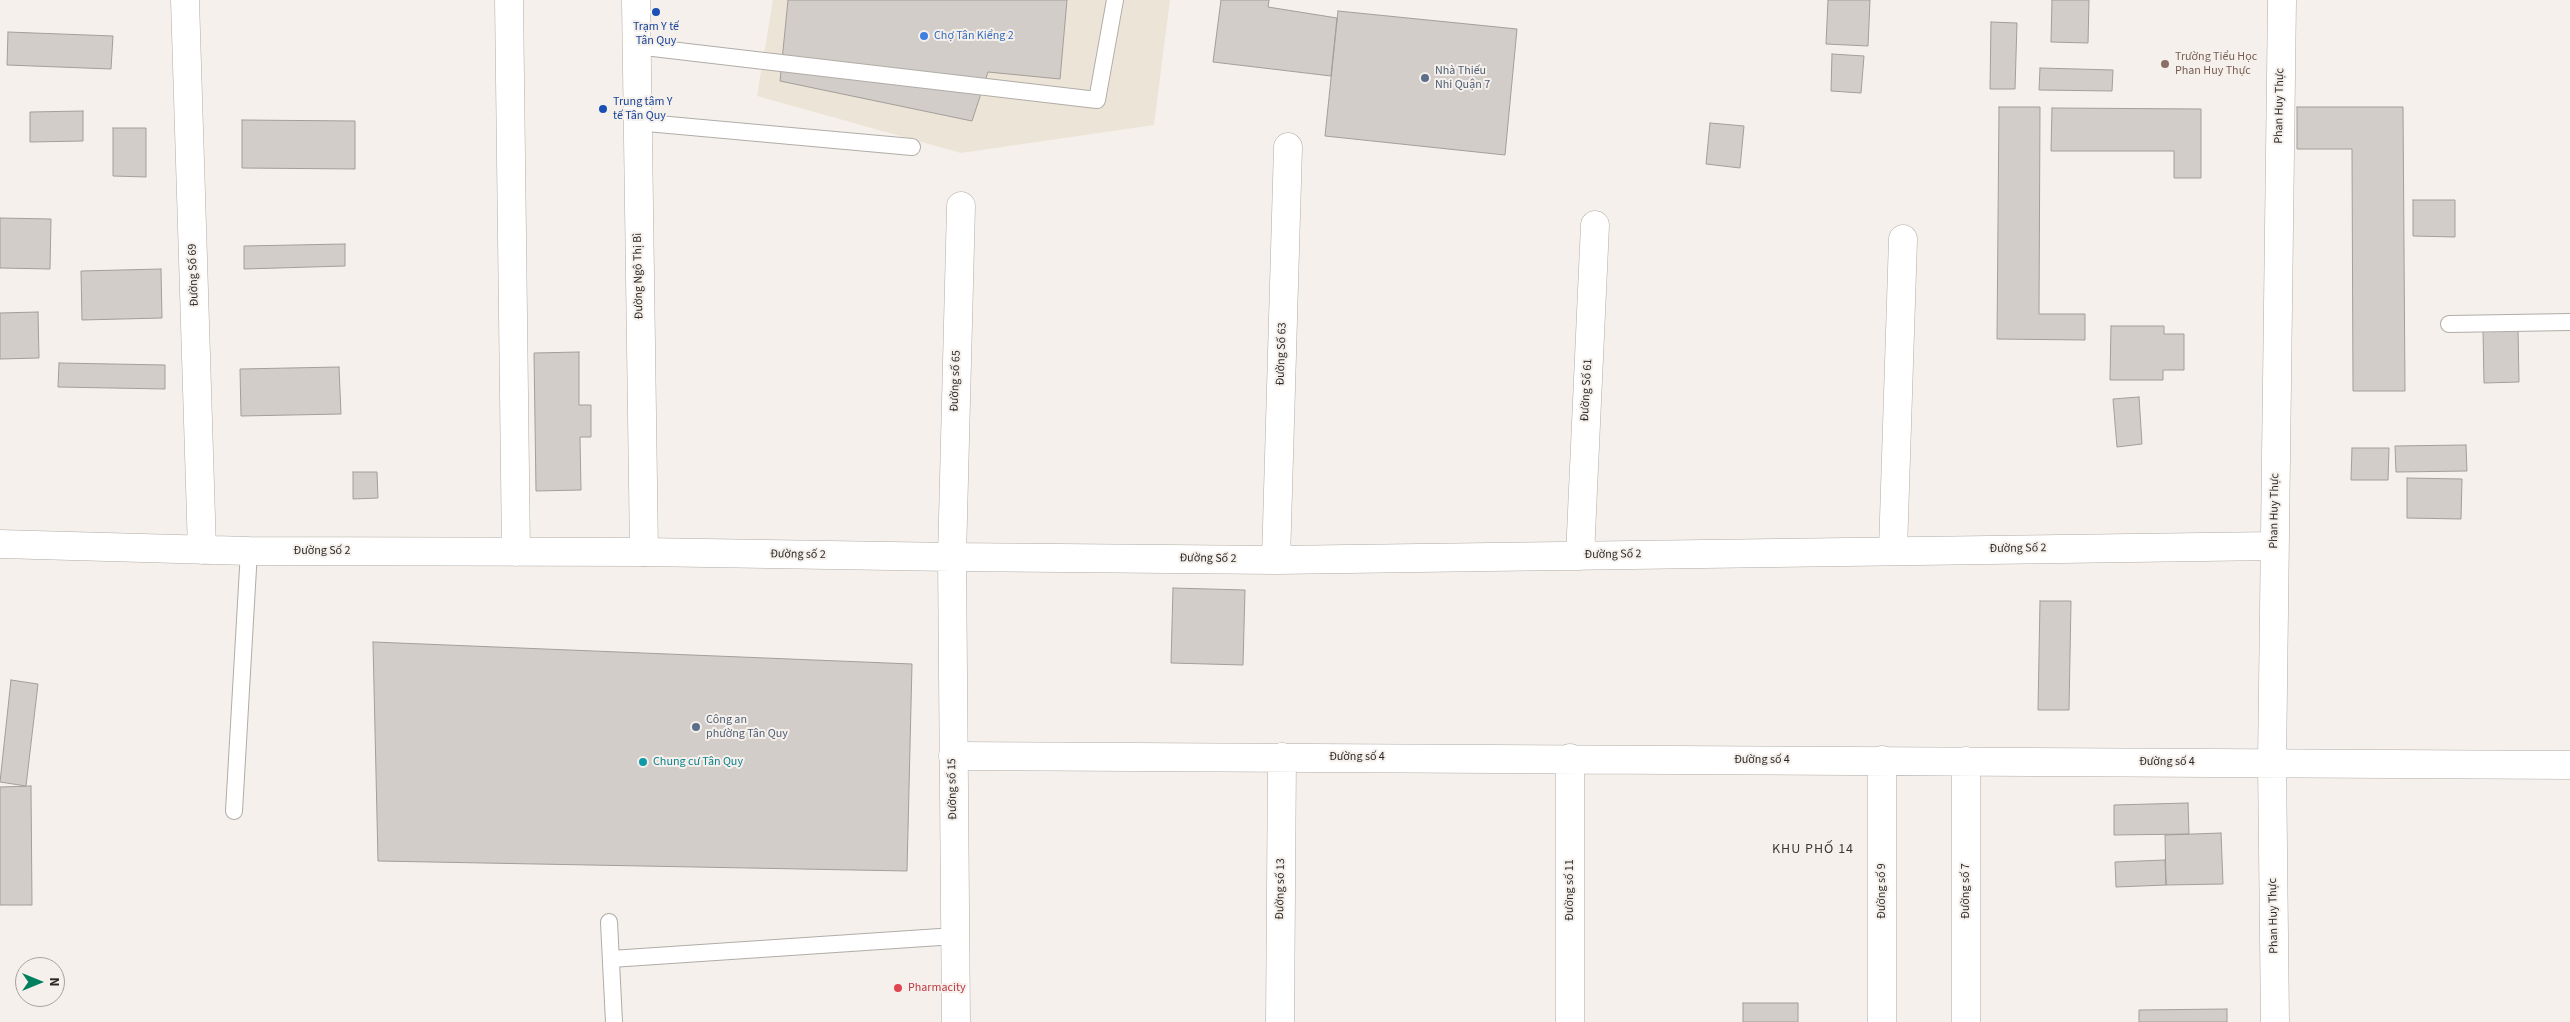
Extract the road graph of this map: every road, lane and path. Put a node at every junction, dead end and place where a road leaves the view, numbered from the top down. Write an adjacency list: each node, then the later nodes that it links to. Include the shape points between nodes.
1 (185, 0): 17 (street, Đường Số 69)
2 (509, 0): 20 (street)
3 (636, 0): 6 (street, Đường Ngô Thị Bì)
4 (1115, 0): 6 (lane, via 1097,100)
5 (2282, 0): 16 (street, Phan Huy Thực)
6 (636, 46): 7 (street, Đường Ngô Thị Bì)
7 (636, 122): 8 (lane); 21 (street, Đường Ngô Thị Bì)
8 (912, 148)
9 (1288, 148): 24 (street, Đường Số 63)
10 (961, 206): 23 (street, Đường số 65)
11 (1594, 225): 22 (street, Đường Số 61)
12 (1903, 239): 18 (street)
13 (2570, 322): 14 (lane)
14 (2449, 324)
15 (0, 544): 17 (street, Đường Số 2)
16 (2274, 546): 18 (street, Đường Số 2); 30 (street, Phan Huy Thực)
17 (202, 550): 19 (street, Đường Số 2)
18 (1893, 550): 22 (street, Đường Số 2)
19 (249, 551): 20 (street, Đường Số 2); 32 (lane)
20 (516, 552): 21 (street, Đường Số 2)
21 (644, 552): 23 (street, Đường số 2)
22 (1580, 556): 24 (street, Đường Số 2)
23 (952, 557): 24 (street, Đường Số 2); 25 (street, Đường số 15)
24 (1276, 560)
25 (953, 756): 26 (street, Đường số 4); 34 (street, Đường số 15)
26 (1282, 757): 27 (street, Đường số 4); 38 (street, Đường số 13)
27 (1570, 758): 28 (street, Đường số 4); 39 (street, Đường số 11)
28 (1882, 760): 29 (street, Đường số 4); 40 (street, Đường số 9)
29 (1966, 761): 30 (street, Đường số 4); 41 (street, Đường số 7)
30 (2272, 763): 31 (street, Đường số 4); 42 (street, Phan Huy Thực)
31 (2570, 765)
32 (234, 811)
33 (608, 922): 35 (lane)
34 (955, 936): 35 (lane); 37 (street, Đường số 15)
35 (610, 959): 36 (lane)
36 (614, 1022)
37 (956, 1022)
38 (1280, 1022)
39 (1570, 1022)
40 (1882, 1022)
41 (1966, 1022)
42 (2275, 1022)

